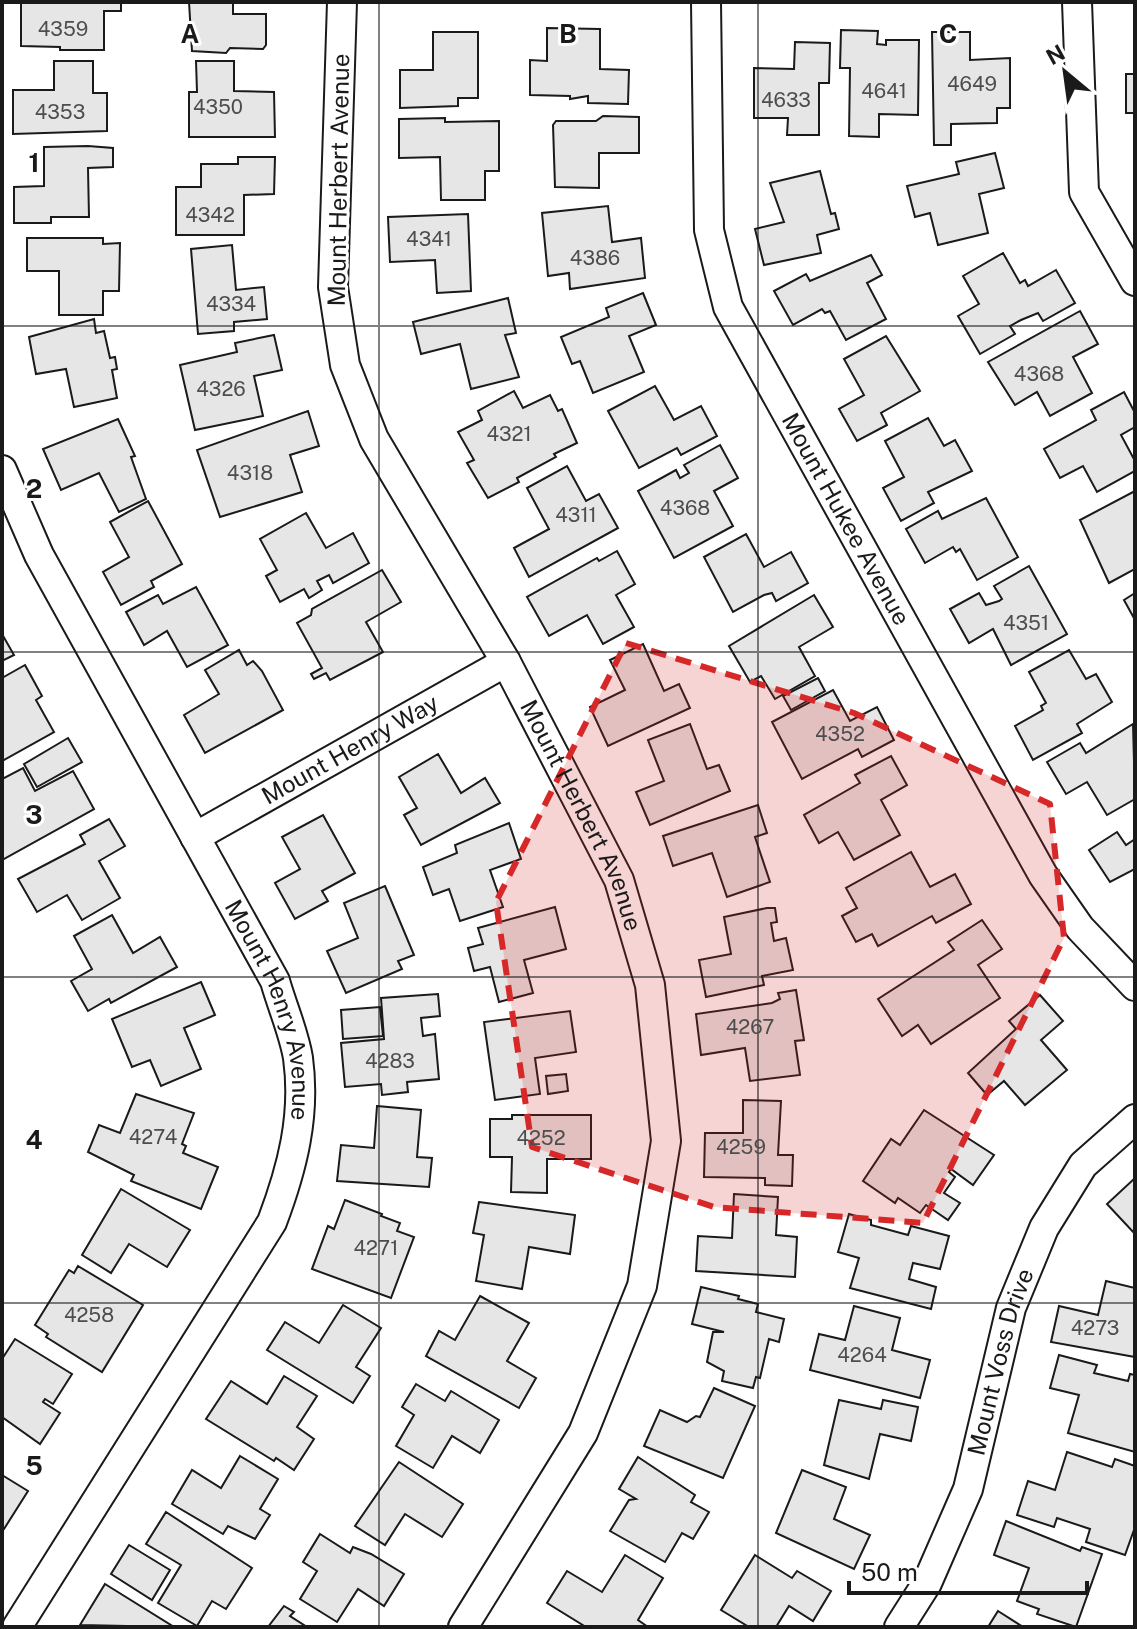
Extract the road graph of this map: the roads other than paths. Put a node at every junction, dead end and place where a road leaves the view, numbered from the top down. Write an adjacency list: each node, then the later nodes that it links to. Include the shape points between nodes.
1 (342, 2): 6 (street, Mount Herbert Avenue, via 333,287 345,365 374,439)
2 (706, 2): 8 (street, Mount Hukee Avenue, via 709,230 728,307 1043,875 1080,928)
3 (1077, 2): 4 (street, via 1084,192)
4 (1135, 281)
5 (2, 470): 7 (street, Mount Henry Avenue, via 39,555)
6 (506, 662): 7 (street, Mount Henry Way); 11 (street, Mount Herbert Avenue, via 619,880 650,985 666,1141 642,1286 583,1433)
7 (195, 837): 10 (street, Mount Henry Avenue, via 275,981 298,1058 299,1124 291,1172 272,1222)
8 (1135, 986)
9 (1135, 1119): 12 (street, Mount Voss Drive, via 1083,1165 1044,1228 1011,1308 968,1489 927,1583)
10 (17, 1627)
11 (463, 1627)
12 (899, 1627)

